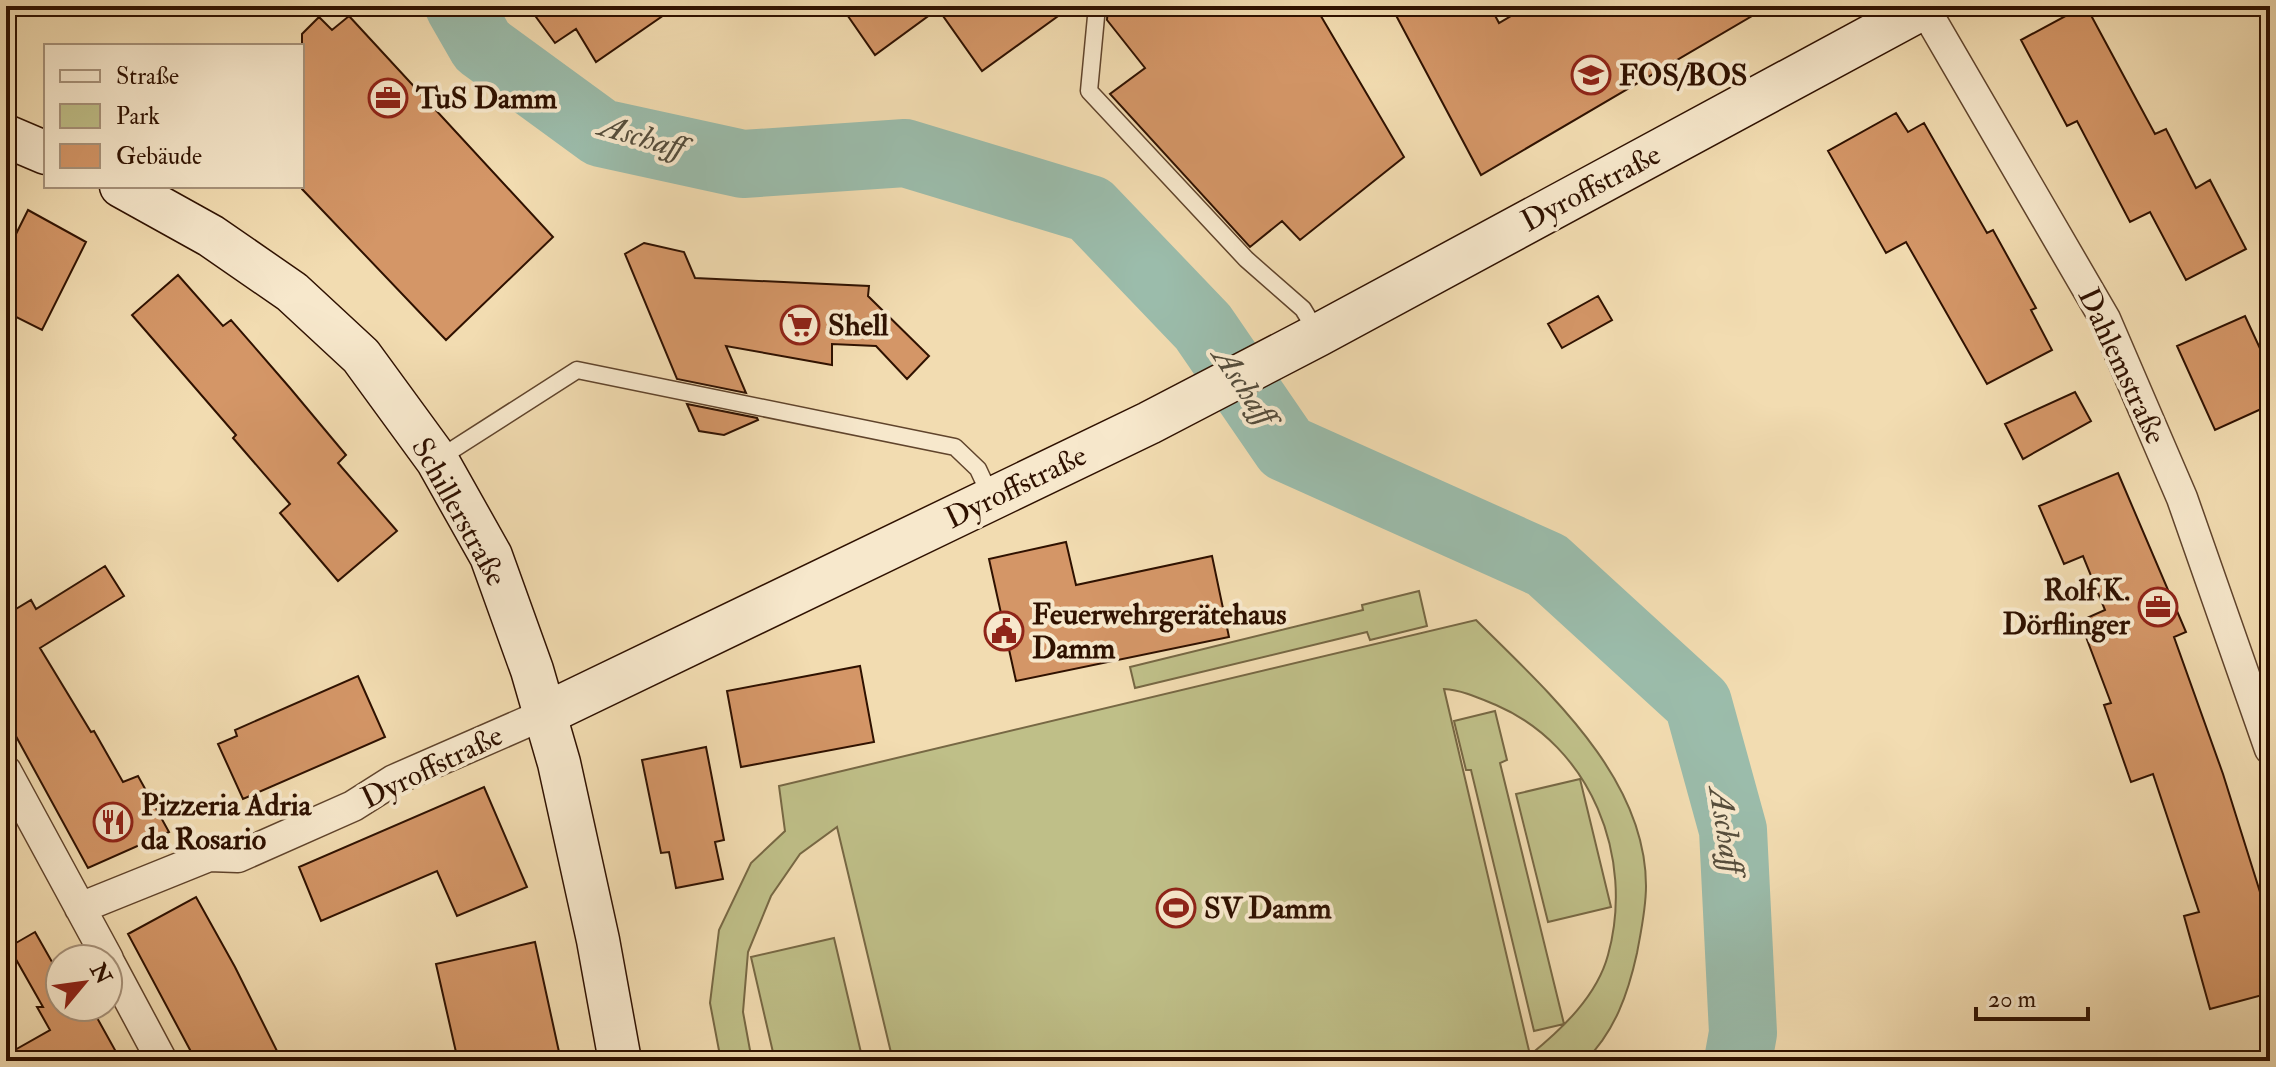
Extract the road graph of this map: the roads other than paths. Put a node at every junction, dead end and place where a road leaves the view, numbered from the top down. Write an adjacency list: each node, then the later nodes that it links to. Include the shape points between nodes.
1 (1097, 6): 6 (lane, via 1089,91 1246,259 1303,309)
2 (1925, 6): 6 (main road, Dyroffstraße); 10 (street, Dahlemstraße, via 2105,319 2182,498)
3 (6, 136): 4 (main road)
4 (44, 152)
5 (125, 188): 7 (main road, Schillerstraße, via 211,236 292,292 361,356)
6 (1301, 344): 8 (main road, Dyroffstraße)
7 (437, 460): 8 (lane, via 577,370 955,447 978,469); 9 (main road, Schillerstraße, via 491,556)
8 (992, 499): 9 (main road, Dyroffstraße)
9 (545, 714): 12 (street, Dyroffstraße, via 238,857 209,856); 16 (main road, Schillerstraße, via 595,925)
10 (2270, 749)
11 (8, 781): 12 (street)
12 (80, 908): 13 (street)
13 (99, 943)
14 (124, 989): 15 (street)
15 (162, 1061)
16 (620, 1061)

